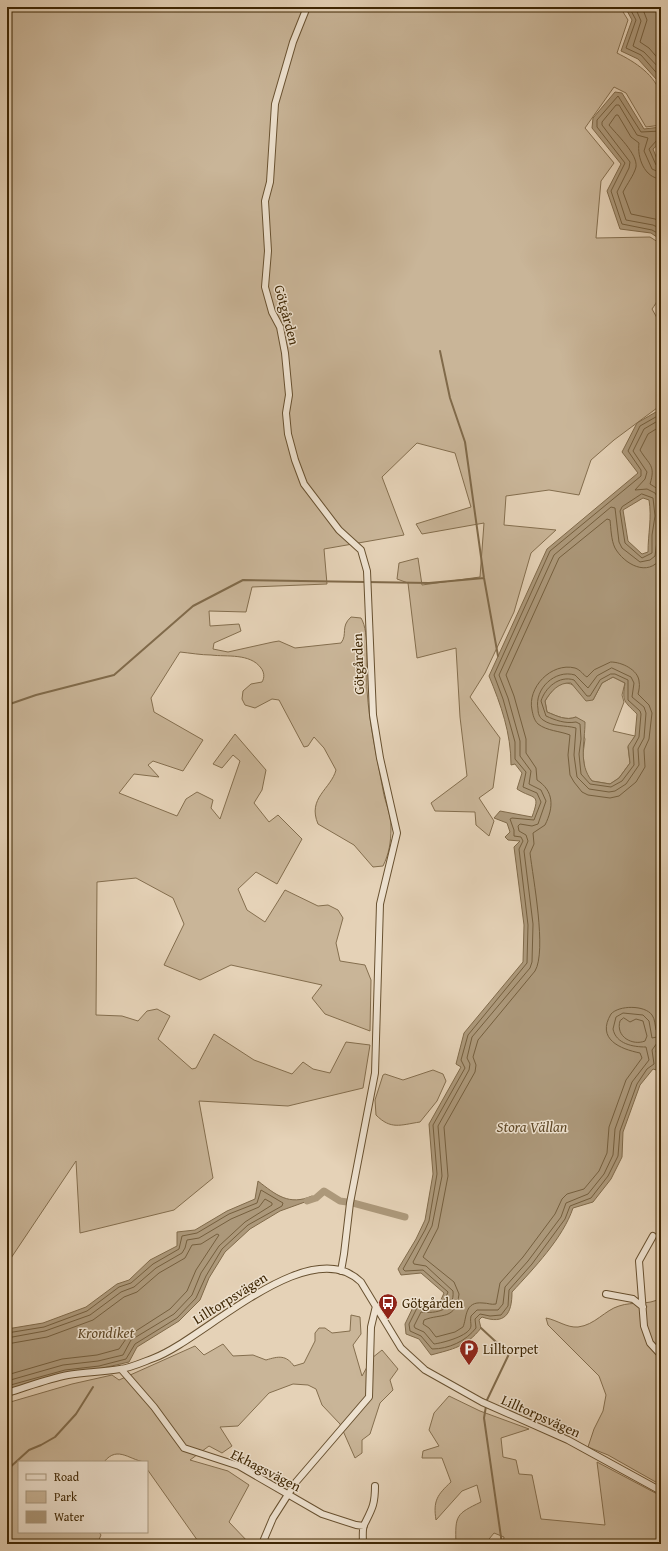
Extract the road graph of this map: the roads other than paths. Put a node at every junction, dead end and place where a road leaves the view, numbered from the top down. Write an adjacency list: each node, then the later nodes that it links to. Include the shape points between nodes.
1 (307, 7): 3 (street, Götgården, via 292,42 275,104 270,182 266,201 268,251 265,287 272,312 280,327 285,353 289,395 287,420 295,460 304,484 339,530 361,550 366,571 376,741 397,833 380,904 376,1073 350,1203)
2 (653, 1236): 6 (street, via 639,1261)
3 (341, 1271): 5 (street, Lilltorpsvägen, via 358,1280); 8 (street, Lilltorpsvägen, via 311,1271 278,1282 156,1358)
4 (606, 1294): 6 (street, via 633,1299)
5 (376, 1306): 11 (street, Lilltorpsvägen, via 401,1348 425,1370 482,1402 568,1440); 12 (street, via 371,1327 369,1396 303,1473)
6 (643, 1307): 7 (street, via 644,1326 648,1338)
7 (661, 1355)
8 (121, 1369): 9 (street, Lilltorpsvägen, via 69,1375); 12 (street, Ekhagsvägen, via 154,1407 184,1448 232,1463)
9 (7, 1393)
10 (375, 1486): 13 (street, via 374,1504)
11 (661, 1491)
12 (289, 1494): 13 (street, Ekhagsvägen, via 322,1514); 14 (street, via 273,1518)
13 (364, 1526): 15 (street)
14 (262, 1544)
15 (362, 1544)

